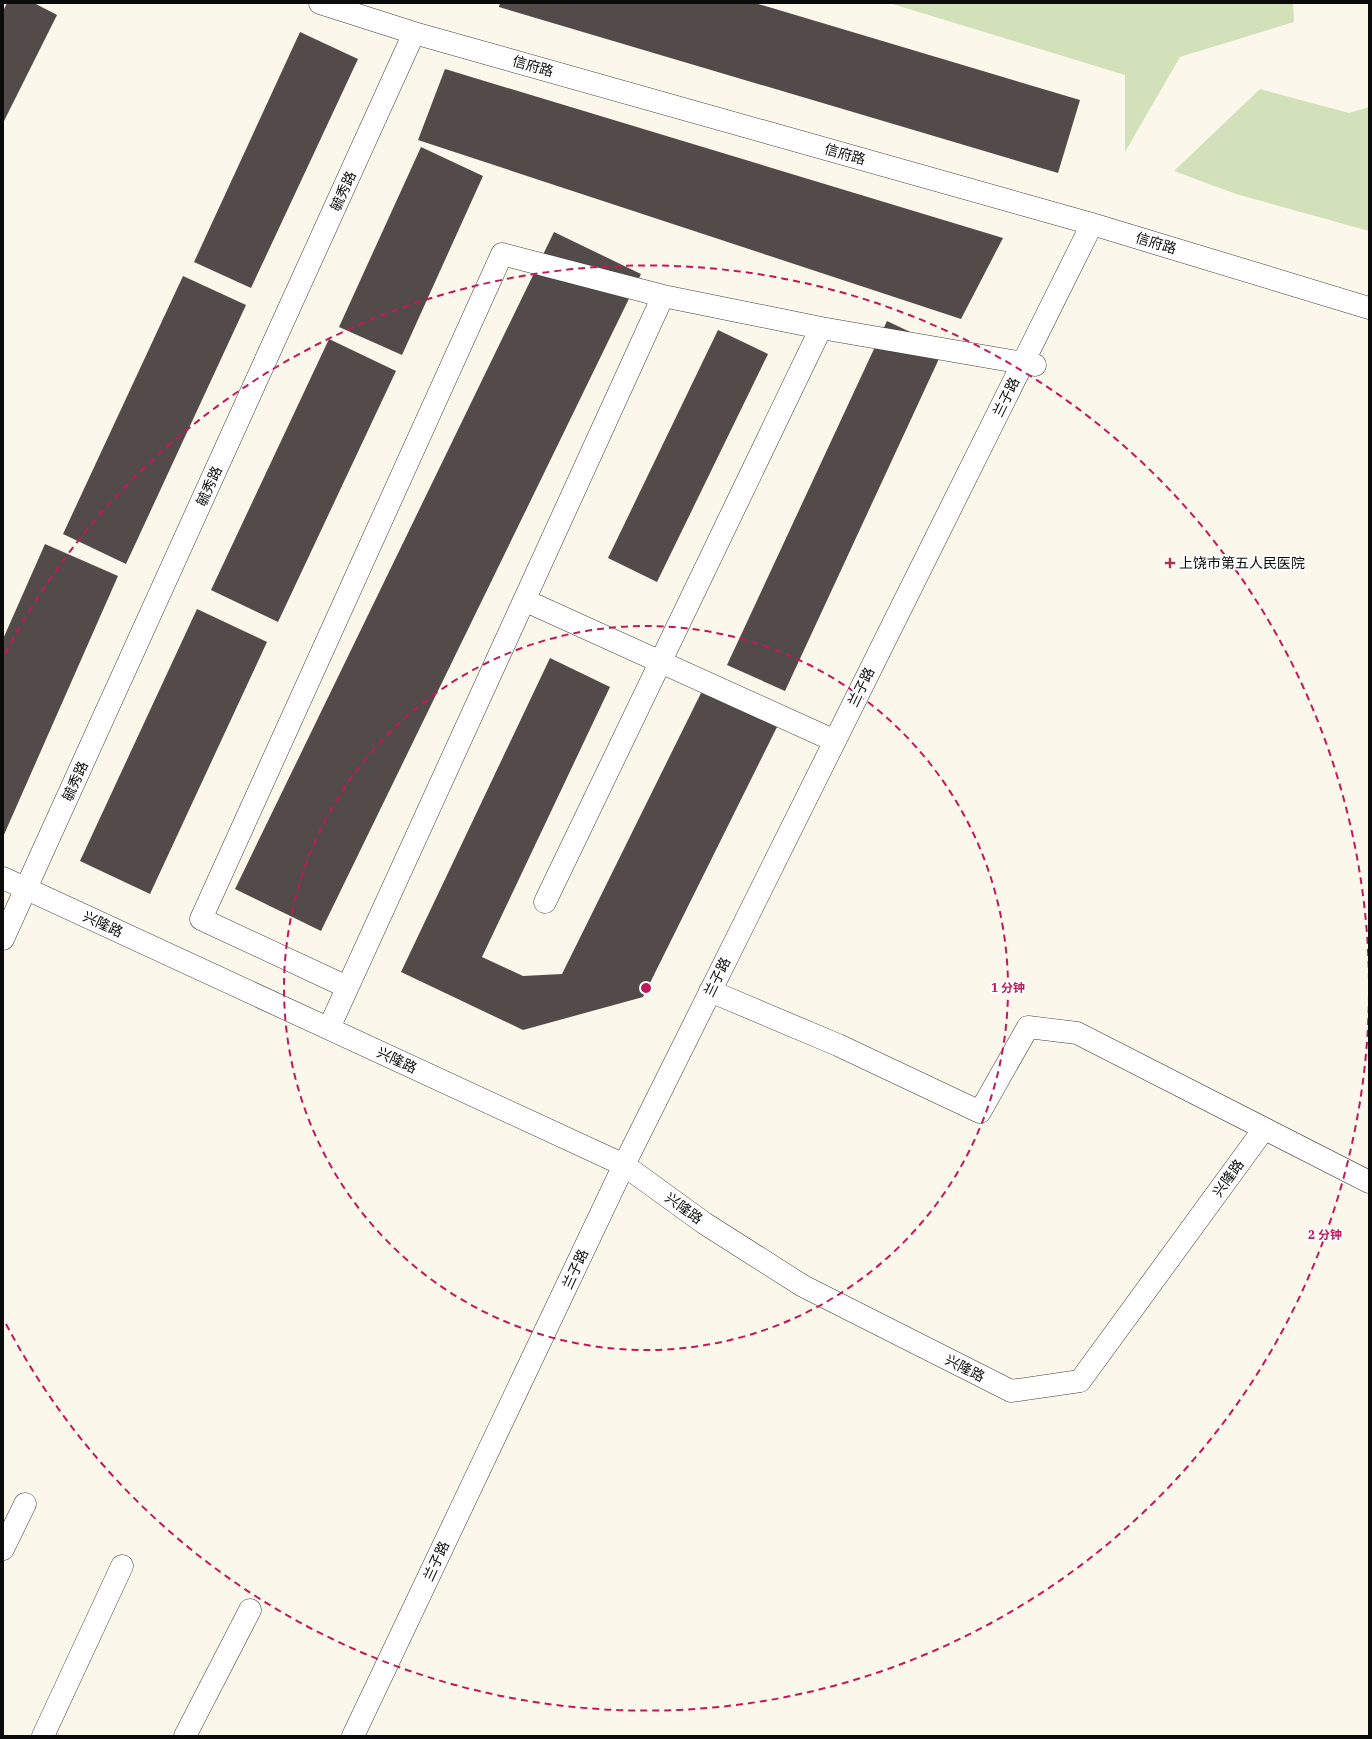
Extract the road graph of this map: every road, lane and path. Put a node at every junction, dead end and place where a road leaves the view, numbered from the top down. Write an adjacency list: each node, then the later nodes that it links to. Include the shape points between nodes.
1 (320, 3): 2 (street, 信府路)
2 (414, 33): 3 (street, 信府路); 12 (street, 毓秀路)
3 (1092, 224): 5 (street, 信府路); 7 (street, 兰子路)
4 (663, 296): 6 (street); 8 (street); 15 (street, via 502,254 201,919)
5 (1369, 308)
6 (821, 328): 7 (street); 9 (street)
7 (1029, 364): 10 (street, 兰子路)
8 (524, 600): 9 (street); 15 (street)
9 (660, 662): 10 (street); 13 (street)
10 (835, 741): 16 (street, 兰子路)
11 (3, 878): 12 (street, 兴隆路)
12 (26, 888): 14 (street, 毓秀路); 17 (street, 兴隆路)
13 (545, 902)
14 (3, 939)
15 (347, 987): 17 (street)
16 (710, 991): 18 (street, via 838,1045 980,1112 1028,1027 1077,1033); 19 (street, 兰子路)
17 (329, 1028): 19 (street, 兴隆路)
18 (1264, 1129): 19 (street, 兴隆路, via 1080,1381 1011,1392 803,1286 704,1223); 20 (street)
19 (624, 1165): 27 (street, 兰子路)
20 (1369, 1182)
21 (25, 1504): 22 (street)
22 (3, 1549)
23 (122, 1566): 25 (street)
24 (250, 1610): 26 (street)
25 (43, 1736)
26 (185, 1736)
27 (353, 1736)

